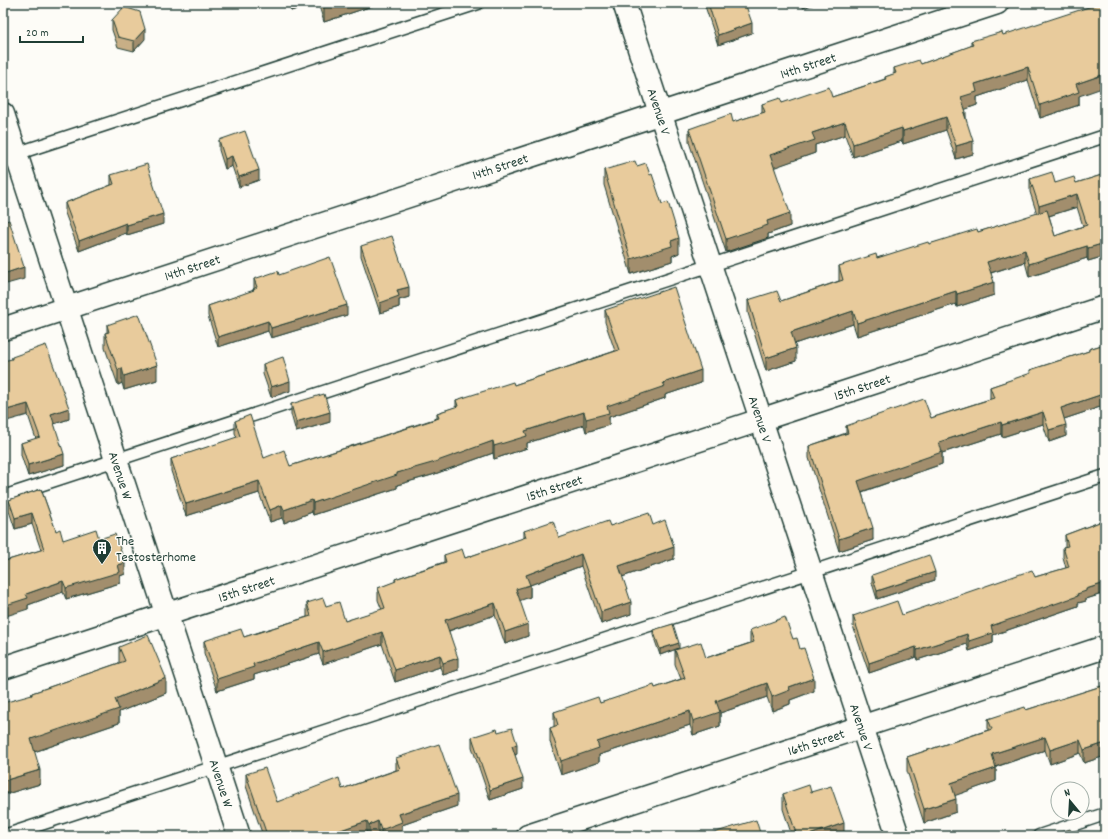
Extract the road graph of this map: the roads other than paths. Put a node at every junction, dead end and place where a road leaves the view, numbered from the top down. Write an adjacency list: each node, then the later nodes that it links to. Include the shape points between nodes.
1 (478, 3): 7 (lane)
2 (624, 3): 5 (street, Avenue V)
3 (997, 3): 5 (street, 14th Street)
4 (3, 114): 7 (street, Avenue W)
5 (660, 114): 8 (street, Avenue V); 10 (street, 14th Street)
6 (1105, 136): 8 (lane)
7 (9, 156): 10 (street, Avenue W)
8 (710, 264): 12 (street, Avenue V); 13 (lane)
9 (1105, 306): 12 (street, 15th Street)
10 (66, 308): 11 (street, 14th Street); 13 (street, Avenue W)
11 (3, 328)
12 (761, 419): 16 (street, Avenue V); 17 (street, 15th Street)
13 (116, 460): 15 (lane); 17 (street, Avenue W)
14 (1105, 476): 16 (lane)
15 (3, 497)
16 (811, 572): 20 (street, Avenue V); 21 (lane)
17 (167, 615): 19 (street, 15th Street); 21 (street, Avenue W)
18 (1105, 647): 20 (street, 16th Street)
19 (3, 668)
20 (863, 726): 25 (street, 16th Street); 26 (street, Avenue V)
21 (216, 767): 23 (lane); 24 (street, Avenue W)
22 (1105, 814): 27 (lane)
23 (4, 836)
24 (239, 836)
25 (528, 836)
26 (898, 836)
27 (1039, 836)

